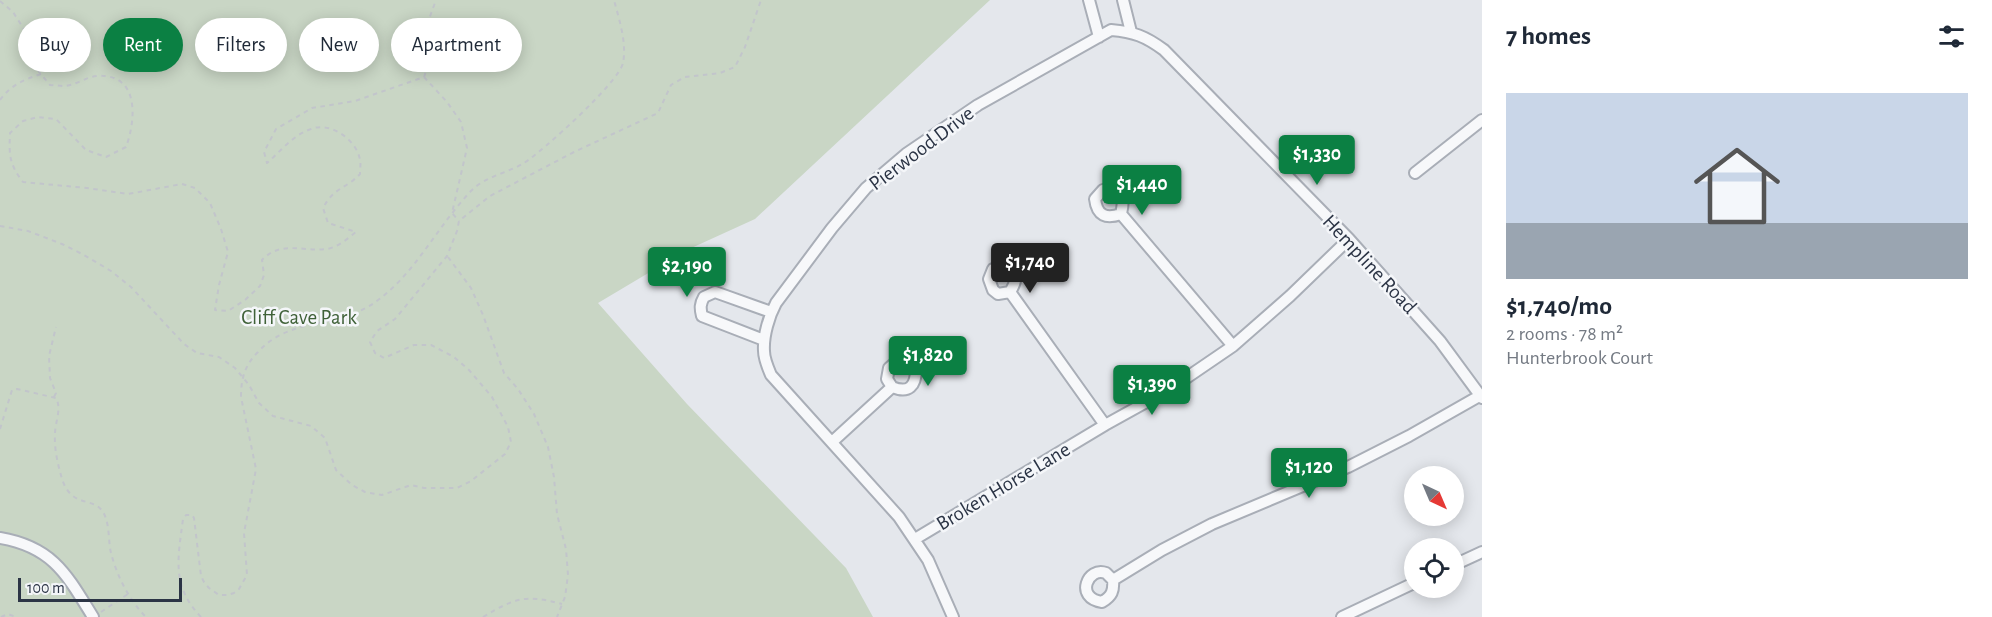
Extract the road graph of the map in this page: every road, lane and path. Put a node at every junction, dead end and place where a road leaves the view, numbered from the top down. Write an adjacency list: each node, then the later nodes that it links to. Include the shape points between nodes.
1 (436, 0): 11 (path, via 424,33 429,63)
2 (614, 0): 15 (path, via 624,53 615,78 533,156 478,185)
3 (761, 0): 17 (path, via 735,66 720,73 686,77 671,85 658,113 490,196)
4 (1089, 0): 9 (street)
5 (1123, 0): 8 (street)
6 (0, 2): 10 (path, via 13,12 29,37)
7 (1111, 30): 8 (street, Hempline Road); 9 (street, Pierwood Drive)
8 (1131, 32): 19 (street, Hempline Road, via 1164,50)
9 (1099, 37): 22 (street, Pierwood Drive, via 978,105 906,154 866,188)
10 (41, 74): 11 (path, via 51,85 66,86 94,76 109,76 126,86 134,107 132,132 126,147 106,157 86,150 57,119 38,117 23,121 10,133 13,170 23,182 128,194 182,184 195,188 210,203 228,252 215,310 228,311 260,286 264,275 262,260 269,252 288,248 328,249 356,232 328,223 323,208 337,189 352,183 360,174 360,158 350,140 333,129 312,128 288,142 267,163 264,152 276,129 312,108 355,101); 12 (path, via 20,81)
11 (424, 77): 15 (path, via 461,122 467,148)
12 (0, 100)
13 (1482, 120): 14 (street)
14 (1415, 173)
15 (452, 213): 17 (path); 26 (path, via 406,274 374,303 351,315 279,335 257,353)
16 (1121, 214): 25 (street)
17 (459, 220): 20 (path)
18 (0, 226): 26 (path, via 45,237 111,271 184,344 197,353 219,357)
19 (1349, 239): 25 (street, Broken Horse Lane); 29 (street, Hempline Road, via 1440,340)
20 (447, 256): 26 (path, via 395,319 377,331 370,342 375,353 384,358 414,345 431,345 470,370 492,397 508,427 511,442 505,454 471,482 457,488 411,485 382,495 366,492 336,470 325,438 311,426 273,416 259,403); 40 (path, via 471,288 504,373 534,414 548,447 566,549 568,575)
21 (1010, 292): 30 (street)
22 (771, 312): 24 (street, Pierwood Drive); 24 (street, via 715,292 701,302 702,316)
23 (56, 327): 28 (path, via 49,356)
24 (764, 340): 32 (street, Pierwood Drive, via 771,375)
25 (1233, 346): 30 (street, Broken Horse Lane, via 1170,389)
26 (242, 376): 45 (path, via 241,397 256,469 244,533 247,575 234,593 219,595 208,588 201,576 194,518 186,515 178,577)
27 (892, 387): 32 (street)
28 (53, 396): 31 (path, via 17,389 11,392); 39 (path, via 59,405 56,453 65,486 76,499 102,510 111,553)
29 (1481, 396): 37 (street, via 1348,467 1212,524)
30 (1105, 425): 34 (street, Broken Horse Lane)
31 (0, 429)
32 (832, 442): 34 (street, Pierwood Drive)
33 (0, 538): 43 (street, via 33,547 56,564)
34 (915, 538): 48 (street, Pierwood Drive)
35 (1482, 552): 36 (street)
36 (1464, 560)
37 (1113, 580)
38 (1404, 588): 49 (street)
39 (127, 595): 43 (path); 44 (path)
40 (562, 604): 46 (path, via 539,597 514,600); 47 (path)
41 (1, 617): 42 (path)
42 (16, 617)
43 (93, 617)
44 (146, 617)
45 (201, 617)
46 (483, 617)
47 (557, 617)
48 (952, 617)
49 (1342, 617)

